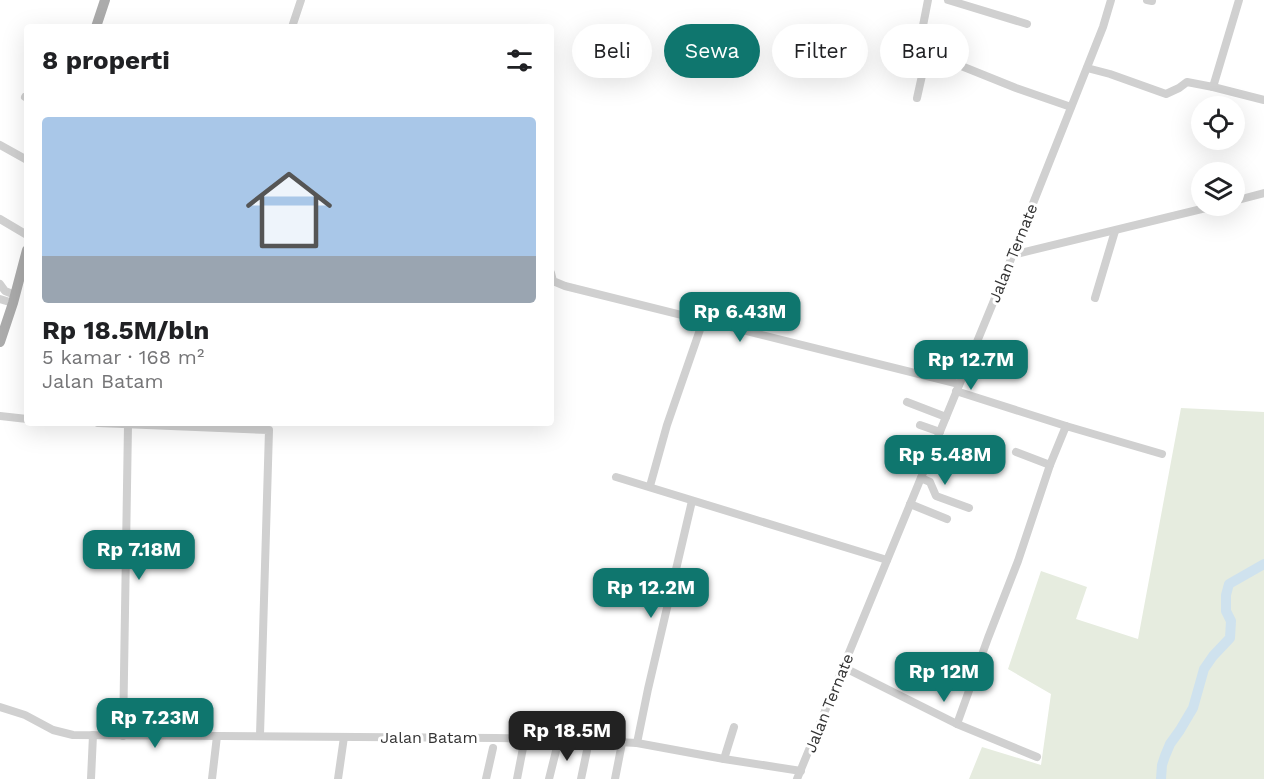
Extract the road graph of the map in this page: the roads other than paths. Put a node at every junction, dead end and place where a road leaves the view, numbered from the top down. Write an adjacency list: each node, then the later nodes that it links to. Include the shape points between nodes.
1 (105, 0): 7 (main road)
2 (302, 0): 8 (street)
3 (928, 0): 9 (street)
4 (948, 0): 10 (street)
5 (1111, 0): 11 (street, Jalan Ternate)
6 (1239, 0): 14 (street)
7 (97, 24)
8 (293, 24)
9 (924, 24)
10 (1027, 24)
11 (1087, 68): 14 (street, via 1166,94 1187,82); 17 (street, Jalan Ternate)
12 (969, 69): 17 (street)
13 (921, 78): 15 (street)
14 (1213, 87): 16 (street)
15 (917, 98)
16 (1264, 100)
17 (1071, 107): 26 (street, Jalan Ternate)
18 (0, 145): 19 (street)
19 (24, 158)
20 (1264, 193): 21 (street)
21 (1245, 198)
22 (1191, 212): 24 (street)
23 (0, 219): 25 (street)
24 (1115, 231): 26 (street); 30 (street)
25 (24, 233)
26 (1012, 255): 36 (street, Jalan Ternate)
27 (24, 261): 32 (main road)
28 (554, 281): 34 (street)
29 (0, 284): 32 (street)
30 (1095, 298)
31 (0, 299): 32 (street)
32 (14, 299): 33 (main road)
33 (3, 320): 35 (main road)
34 (703, 321): 36 (street); 55 (street)
35 (1, 337)
36 (958, 388): 39 (street, Jalan Ternate); 44 (street)
37 (907, 402): 39 (street)
38 (0, 416): 40 (street)
39 (946, 417): 45 (street, Jalan Ternate)
40 (24, 418)
41 (920, 424): 45 (street)
42 (128, 426): 67 (street)
43 (195, 426): 66 (street, via 269,430)
44 (1066, 426): 50 (street); 52 (street)
45 (940, 432): 46 (street, Jalan Ternate)
46 (936, 441): 49 (street, Jalan Ternate); 51 (street)
47 (907, 445): 49 (street)
48 (1016, 452): 52 (street)
49 (931, 454): 54 (street, Jalan Ternate)
50 (1162, 454)
51 (980, 458)
52 (1050, 465): 63 (street)
53 (616, 477): 55 (street)
54 (921, 478): 57 (street, Jalan Ternate); 58 (street, via 930,482 936,496)
55 (650, 486): 56 (street)
56 (692, 501): 60 (street); 73 (street)
57 (910, 504): 59 (street); 60 (street, Jalan Ternate)
58 (969, 508)
59 (947, 519)
60 (887, 560): 61 (street, Jalan Ternate)
61 (843, 667): 63 (street); 78 (street, Jalan Ternate)
62 (0, 707): 65 (street, Jalan Batam, via 53,730)
63 (957, 724): 76 (street)
64 (734, 727): 77 (street)
65 (93, 735): 67 (street, Jalan Batam); 79 (street)
66 (260, 735): 68 (street, Jalan Batam); 69 (street, Jalan Batam)
67 (123, 736): 68 (street, Jalan Batam)
68 (216, 736): 80 (street)
69 (344, 737): 70 (street, Jalan Batam); 81 (street)
70 (559, 739): 71 (street, Jalan Batam); 84 (street)
71 (589, 741): 72 (street, Jalan Batam); 85 (street)
72 (622, 743): 73 (street, Jalan Batam); 86 (street)
73 (637, 743): 77 (street, Jalan Batam)
74 (493, 748): 82 (street)
75 (524, 748): 83 (street)
76 (1037, 757)
77 (724, 759): 78 (street, Jalan Batam)
78 (799, 775)
79 (91, 779)
80 (212, 779)
81 (338, 779)
82 (486, 779)
83 (517, 779)
84 (549, 779)
85 (581, 779)
86 (615, 779)

